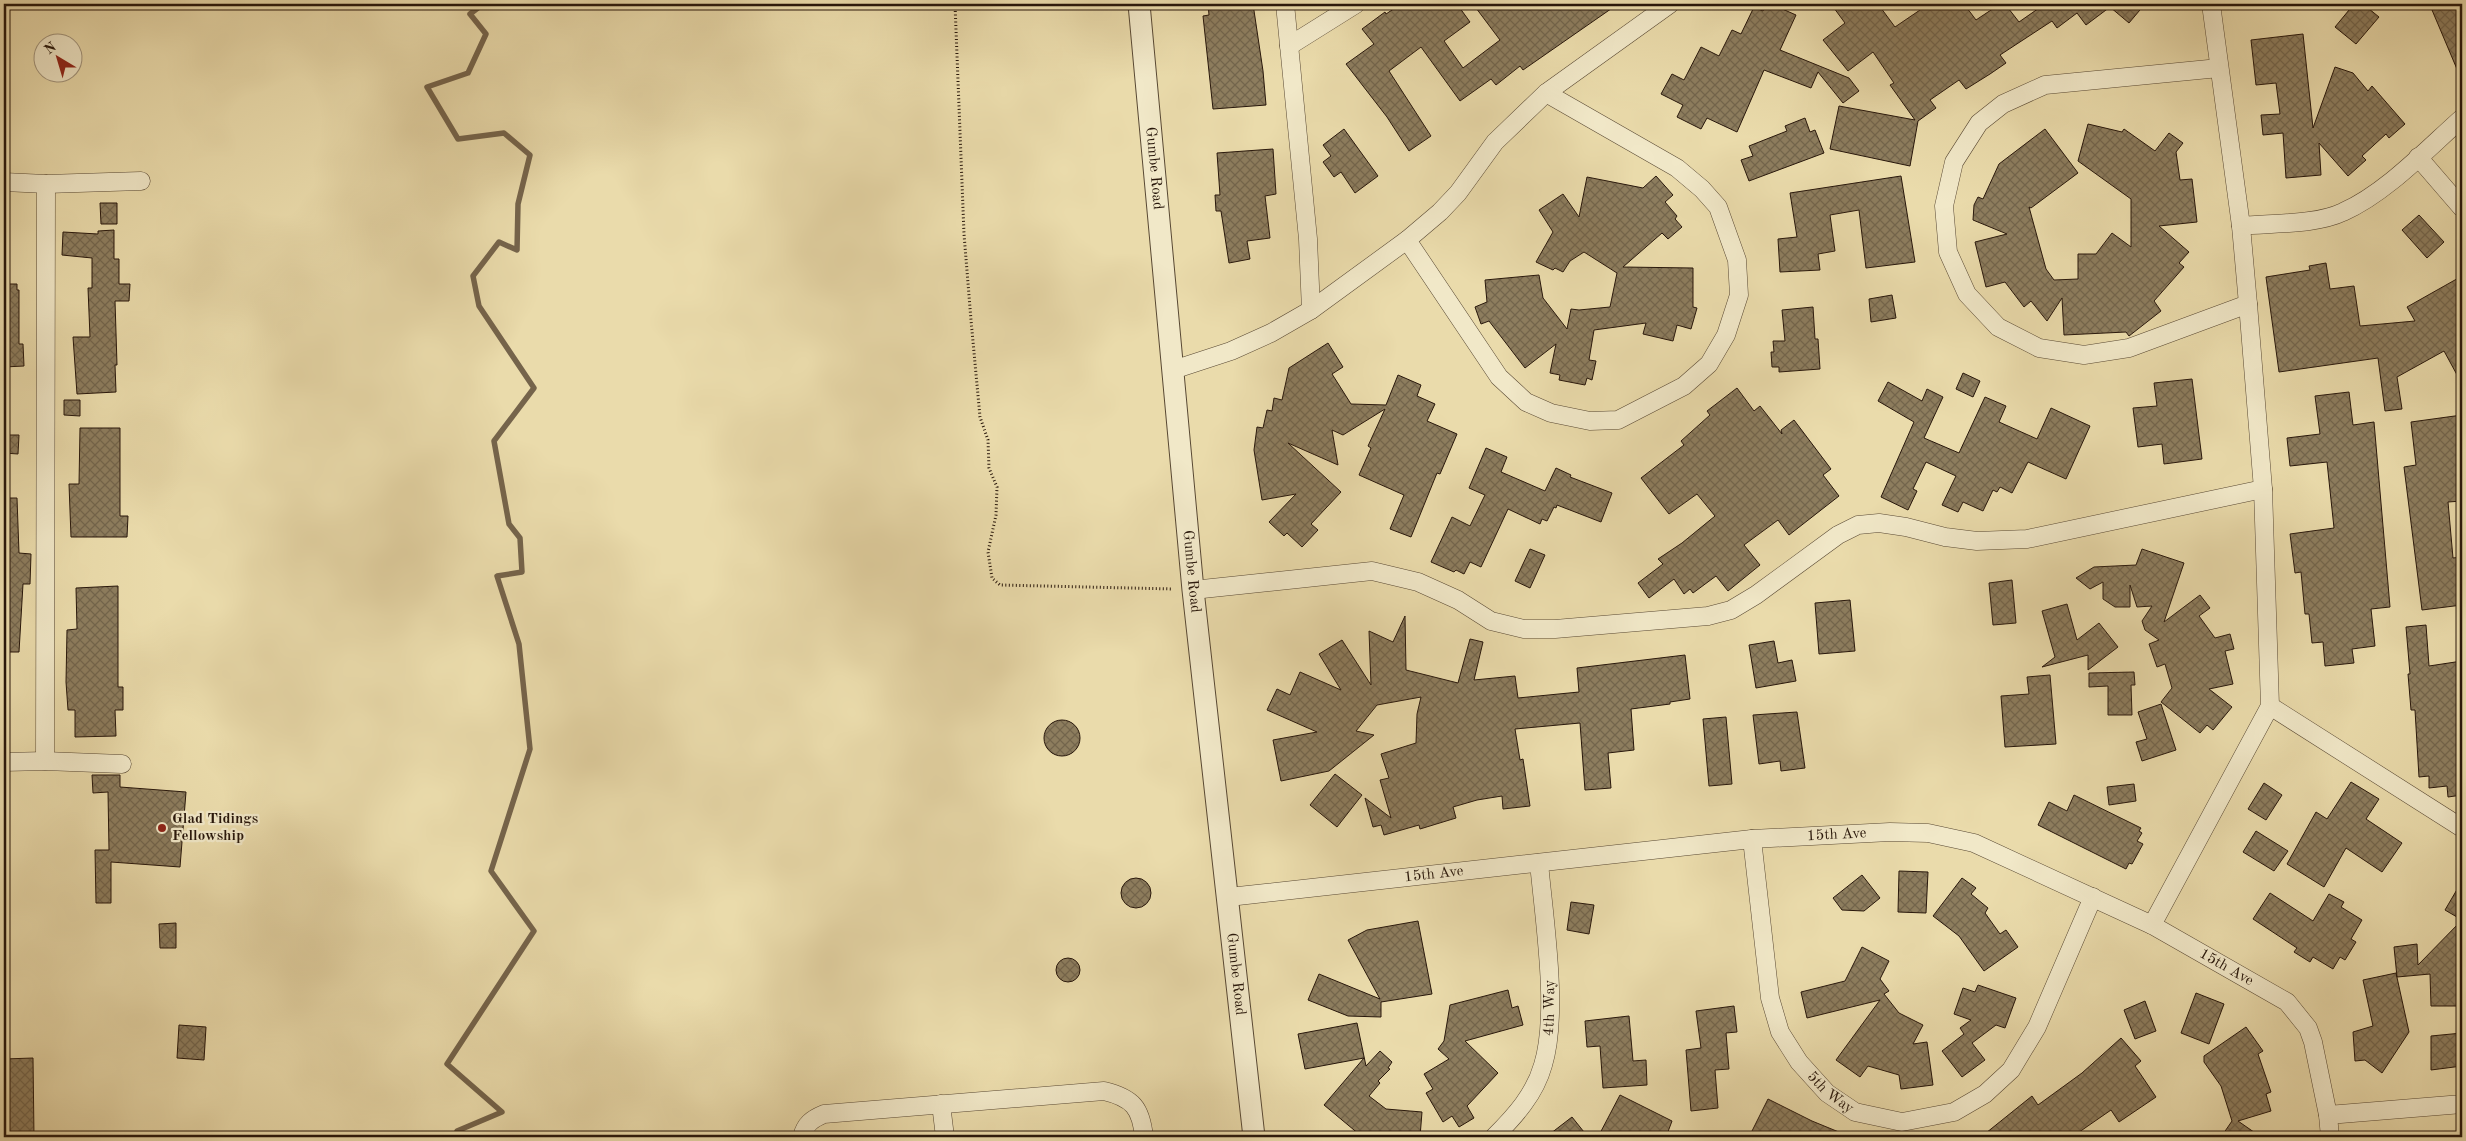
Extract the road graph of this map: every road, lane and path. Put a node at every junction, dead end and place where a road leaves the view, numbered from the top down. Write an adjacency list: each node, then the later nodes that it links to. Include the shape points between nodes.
1 (956, 4): 22 (path, via 964,234 971,320 980,417 988,440 989,468 998,488 988,552 992,578 1000,585)
2 (1139, 4): 20 (street, Gumbe Road)
3 (1285, 4): 7 (street)
4 (1356, 4): 7 (street)
5 (1670, 4): 9 (street)
6 (2211, 4): 8 (street)
7 (1289, 46): 19 (street, via 1308,239)
8 (2219, 68): 16 (street); 18 (street, via 2045,85 2003,104 1979,123 1954,162 1944,206 1948,252 1967,294 1998,327 2039,348 2084,355 2129,348)
9 (1546, 94): 17 (street, via 1495,142 1440,212); 17 (street, via 1677,168 1718,207 1737,260 1739,295 1726,335 1709,364 1684,386 1618,420 1590,421 1551,413 1526,402 1499,377)
10 (2462, 118): 11 (street)
11 (2418, 157): 15 (street); 16 (street, via 2384,186 2342,213 2318,219)
12 (4, 182): 14 (street)
13 (141, 182): 14 (street)
14 (46, 184): 24 (street)
15 (2462, 208)
16 (2241, 226): 18 (street)
17 (1407, 240): 19 (street)
18 (2248, 304): 21 (street)
19 (1311, 310): 20 (street, via 1231,351)
20 (1173, 370): 22 (street, Gumbe Road)
21 (2263, 489): 22 (street, via 2027,539 1977,541 1879,523 1858,525 1838,535 1731,610 1708,616 1524,629 1491,621 1458,600 1418,582 1372,571); 23 (street)
22 (1193, 590): 30 (street, Gumbe Road)
23 (2270, 706): 27 (street); 32 (street)
24 (45, 761): 25 (street); 26 (street)
25 (4, 762)
26 (122, 764)
27 (2462, 828)
28 (1752, 839): 29 (street, 15th Ave); 31 (street, 15th Ave, via 1928,833 1974,843); 31 (street, 5th Way, via 1770,998 1780,1032 1799,1062 1827,1093 1855,1112 1902,1122 1954,1112 1985,1094 2011,1070 2037,1027)
29 (1539, 862): 30 (street, 15th Ave); 40 (street, 4th Way, via 1549,984 1549,1036 1543,1066 1521,1109)
30 (1229, 897): 39 (street, Gumbe Road)
31 (2093, 897): 32 (street, 15th Ave)
32 (2152, 925): 35 (street, 15th Ave, via 2287,1002 2301,1017 2312,1042)
33 (941, 1104): 36 (street, via 824,1114 812,1120); 37 (street); 38 (street, via 1104,1091 1120,1095 1134,1104 1142,1120)
34 (2462, 1104): 35 (street)
35 (2328, 1115): 41 (street, 15th Ave)
36 (802, 1137)
37 (945, 1137)
38 (1144, 1137)
39 (1254, 1137)
40 (1494, 1137)
41 (2330, 1137)

